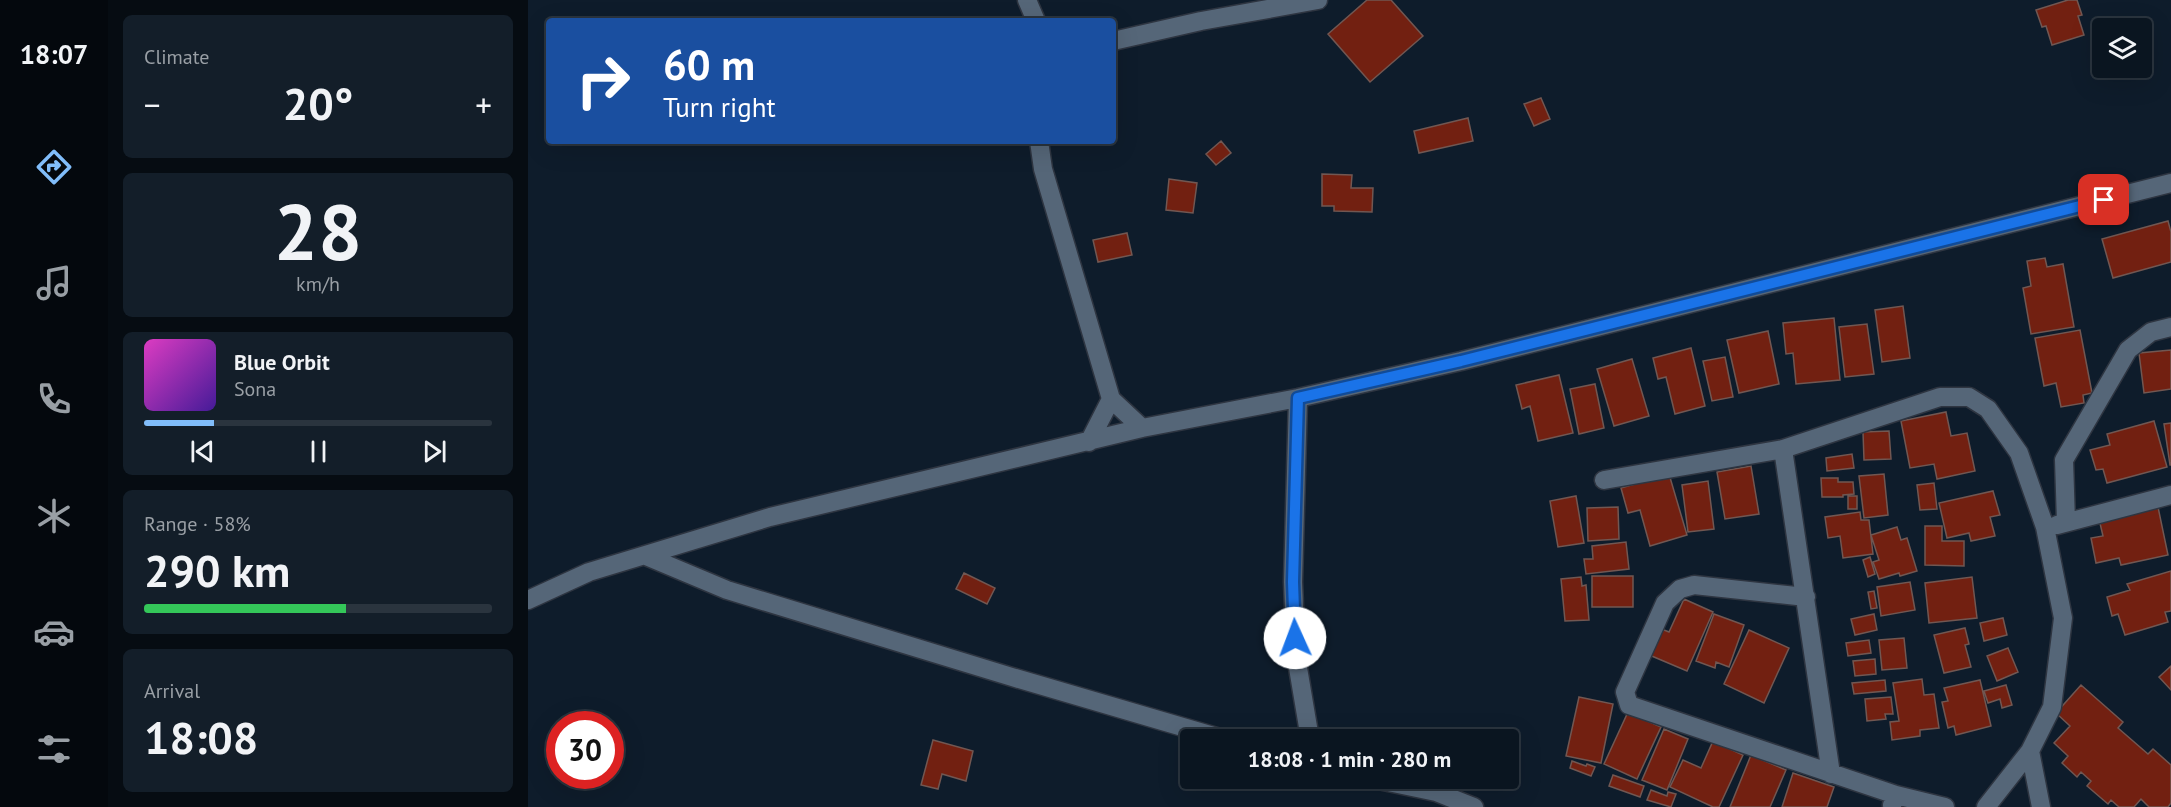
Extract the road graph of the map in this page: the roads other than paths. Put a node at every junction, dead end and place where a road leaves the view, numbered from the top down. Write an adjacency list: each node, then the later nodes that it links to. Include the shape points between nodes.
1 (1027, 0): 3 (street)
2 (1318, 0): 4 (street)
3 (1035, 18)
4 (1116, 40)
5 (1039, 144): 9 (street, via 1043,169)
6 (2171, 183): 8 (street, via 1461,361)
7 (2171, 327): 15 (street, via 2151,332 2128,350 2064,460)
8 (1298, 398): 10 (street); 21 (street, via 1293,582 1296,656)
9 (1111, 399): 10 (street); 11 (street)
10 (1142, 428): 11 (street)
11 (1089, 442): 17 (street, via 770,517)
12 (1783, 449): 13 (street); 16 (street, via 1940,398 1969,397 1988,409 2019,453); 18 (street)
13 (1604, 480)
14 (2171, 495): 15 (street)
15 (2066, 522): 16 (street)
16 (2046, 527): 22 (street, via 2063,618 2052,707)
17 (646, 556): 19 (street, via 589,572); 20 (street, via 727,590)
18 (1806, 597): 23 (street); 23 (street, via 1694,585 1680,589 1665,603 1625,692 1629,705)
19 (528, 600)
20 (1189, 729)
21 (1308, 729)
22 (2030, 751): 28 (street); 29 (street)
23 (1831, 774): 25 (street)
24 (1422, 789): 26 (street)
25 (1894, 801): 27 (street)
26 (1474, 807)
27 (1945, 807)
28 (1986, 807)
29 (2041, 807)

